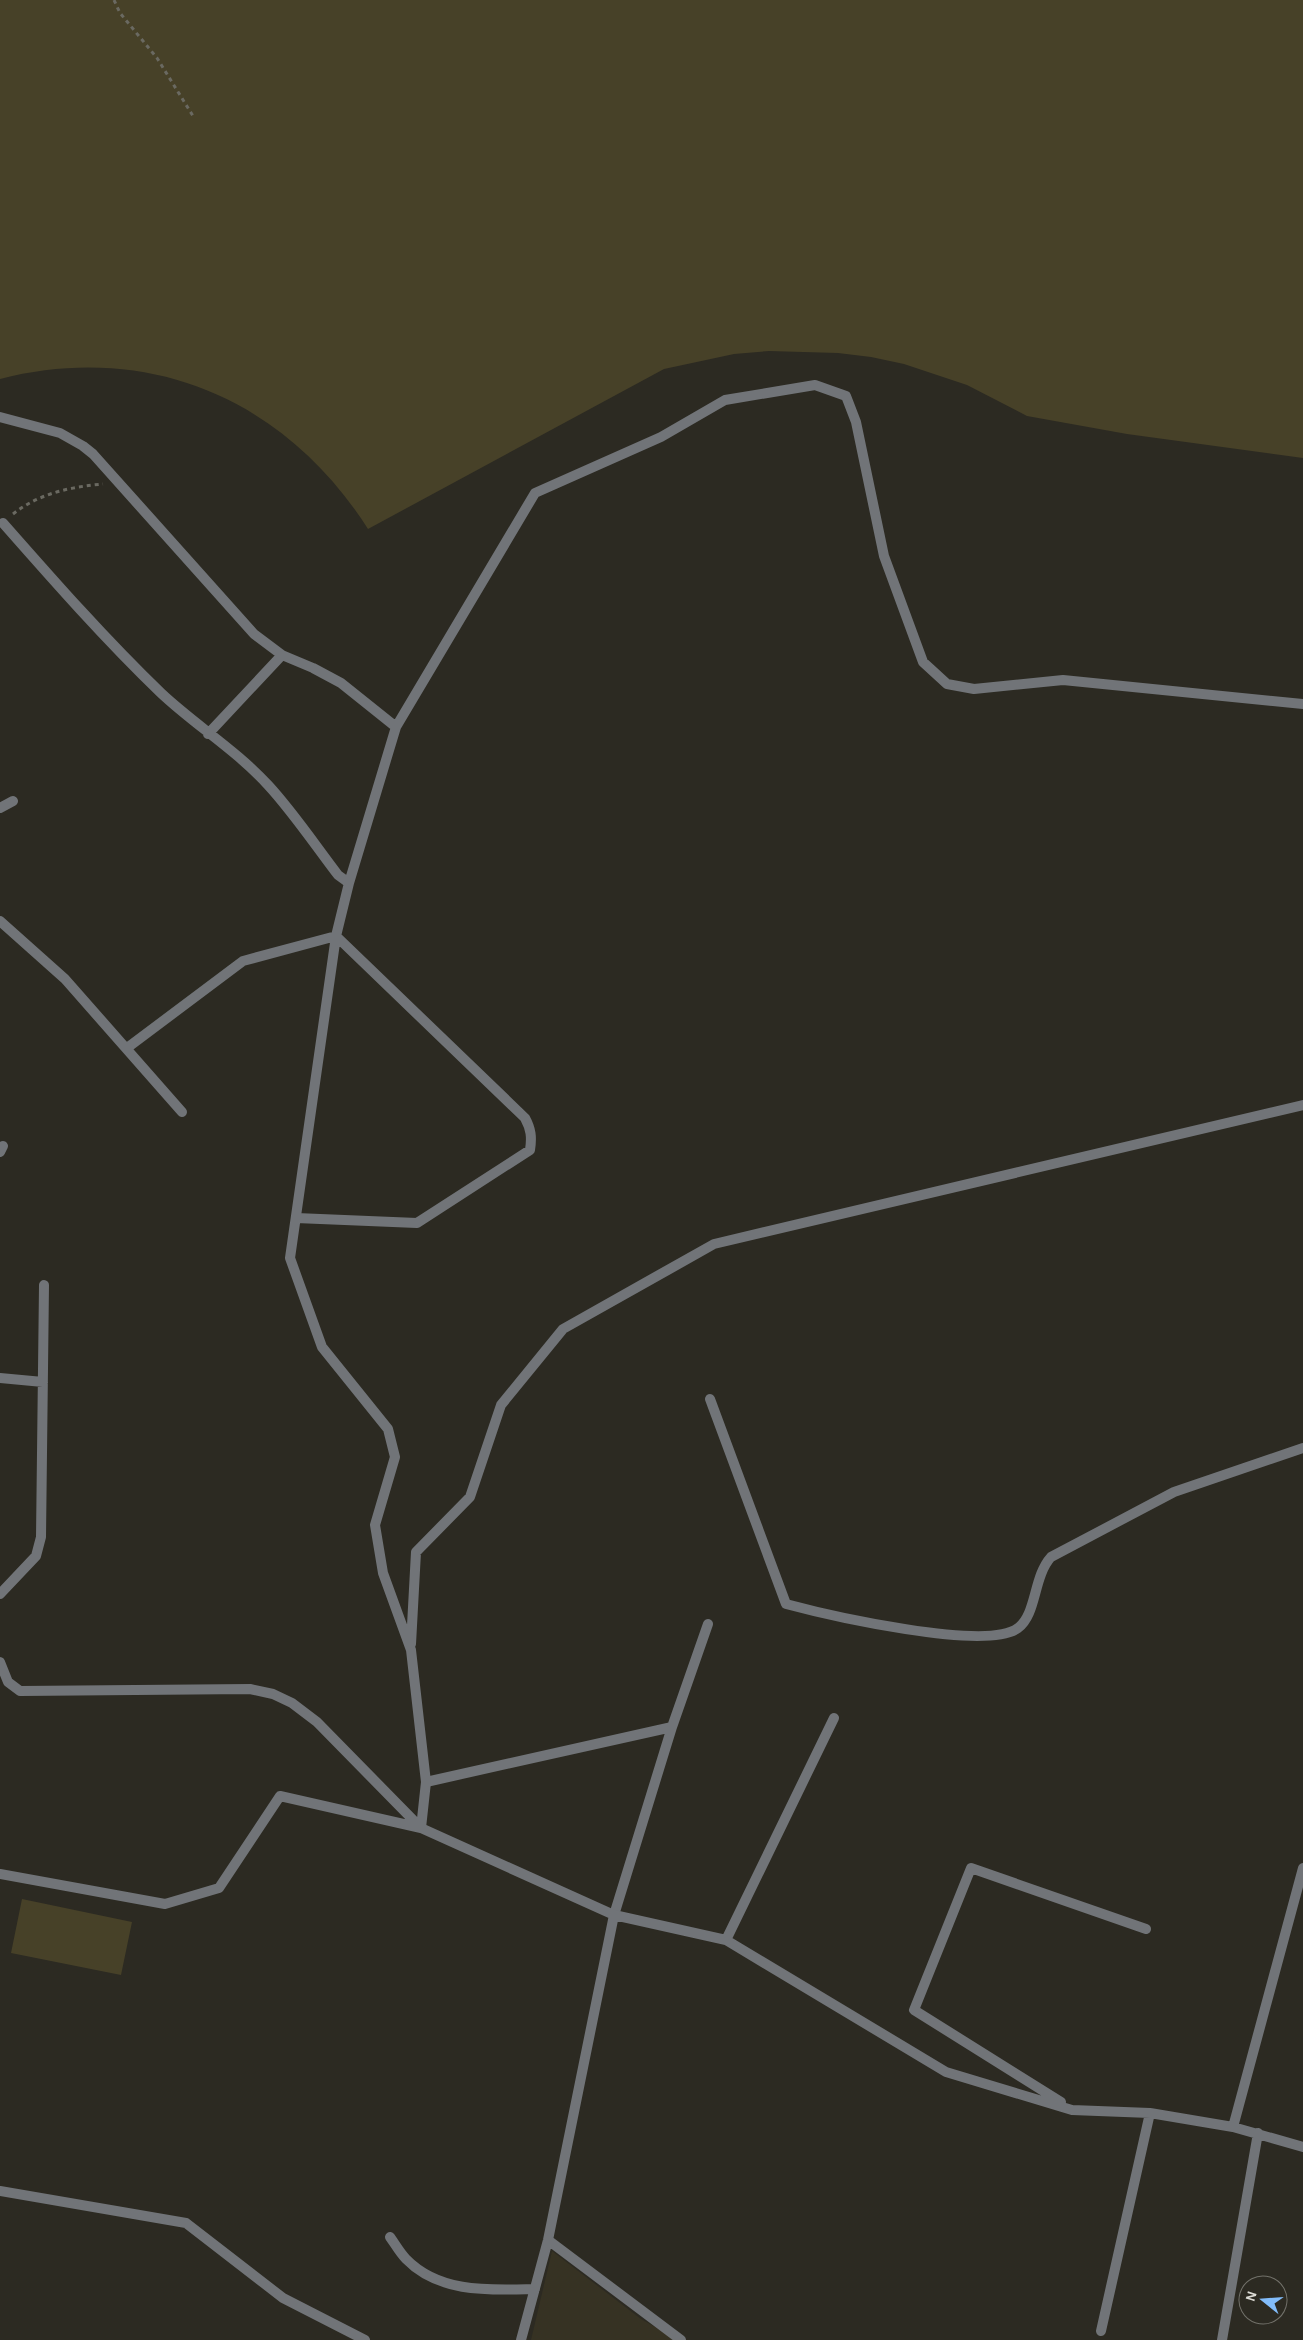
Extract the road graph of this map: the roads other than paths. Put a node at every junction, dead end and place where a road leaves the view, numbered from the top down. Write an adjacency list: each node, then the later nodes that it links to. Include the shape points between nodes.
1 (0, 417): 3 (street, via 71,438 93,454 254,634)
2 (3, 523): 6 (street, via 54,582 161,693)
3 (282, 656): 5 (street, via 341,683); 6 (street)
4 (1303, 704): 5 (street, via 1063,680 974,689 947,684 923,662 884,556 856,422 846,396 815,385 725,400 661,437 535,493)
5 (396, 727): 9 (street)
6 (208, 734): 9 (street, via 246,763 269,786 338,875)
7 (13, 801): 8 (street)
8 (0, 808)
9 (349, 883): 11 (street)
10 (0, 921): 12 (street, via 65,979)
11 (336, 936): 12 (street, via 243,960); 15 (street); 15 (street, via 525,1118 532,1139 530,1150 418,1223)
12 (127, 1048): 14 (street)
13 (1303, 1105): 23 (street, via 714,1244 563,1329 501,1405 470,1497 416,1552)
14 (182, 1112)
15 (296, 1218): 23 (street, via 290,1258 322,1347 388,1429 395,1457 375,1525 383,1573)
16 (44, 1285): 18 (street)
17 (0, 1378): 18 (street)
18 (43, 1382): 21 (street, via 39,1548 30,1564)
19 (710, 1399): 20 (street, via 786,1604 896,1628 965,1635 992,1637 1017,1629 1027,1620 1039,1574 1051,1557 1174,1492)
20 (1303, 1448)
21 (0, 1594)
22 (708, 1624): 26 (street)
23 (411, 1650): 27 (street)
24 (0, 1662): 28 (street, via 8,1682 20,1691 250,1689 273,1694 292,1703 317,1722)
25 (834, 1718): 33 (street)
26 (672, 1727): 27 (street); 31 (street)
27 (426, 1782): 28 (street)
28 (421, 1828): 30 (street, via 280,1796 219,1888 165,1904); 31 (street)
29 (1303, 1868): 36 (street)
30 (0, 1874)
31 (614, 1915): 33 (street); 41 (street)
32 (1146, 1929): 34 (street, via 971,1868 914,2010)
33 (726, 1940): 34 (street, via 946,2072)
34 (1072, 2110): 35 (street)
35 (1150, 2113): 36 (street); 43 (street)
36 (1232, 2127): 37 (street)
37 (1258, 2133): 38 (street); 47 (street)
38 (1303, 2147)
39 (0, 2191): 44 (street, via 186,2223 283,2298)
40 (390, 2237): 42 (street, via 406,2259 427,2276 459,2287)
41 (548, 2240): 42 (street); 46 (street)
42 (535, 2289): 45 (street)
43 (1101, 2331)
44 (365, 2340)
45 (521, 2340)
46 (680, 2340)
47 (1222, 2340)

